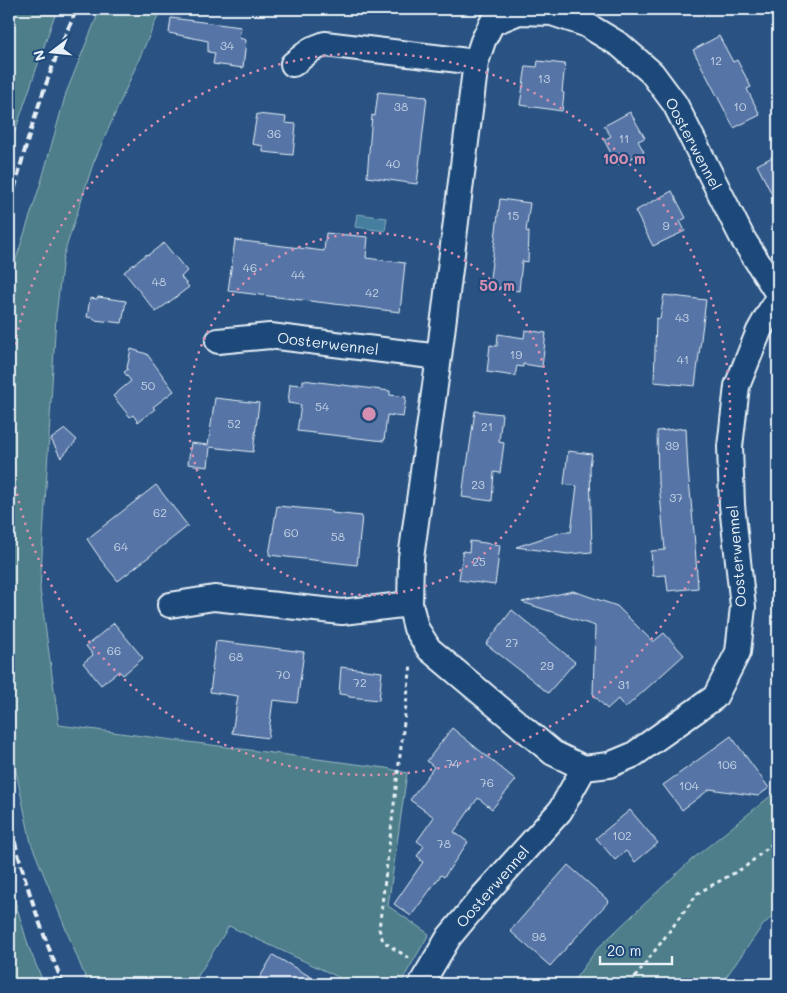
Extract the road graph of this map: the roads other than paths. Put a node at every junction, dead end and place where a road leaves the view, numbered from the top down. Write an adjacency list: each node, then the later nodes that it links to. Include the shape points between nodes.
1 (491, 16): 2 (street, Oosterwennel); 4 (street, Oosterwennel, via 519,12 552,13 585,24 620,45 652,73 674,104 742,239)
2 (476, 62): 3 (street, via 325,44 312,49); 6 (street, Oosterwennel)
3 (293, 64)
4 (778, 296): 9 (street, Oosterwennel, via 759,331 737,386 730,447 732,505 743,607 738,652 715,697 633,755 609,765)
5 (218, 341): 6 (street, Oosterwennel, via 270,336)
6 (439, 358): 7 (street, Oosterwennel, via 411,558)
7 (410, 604): 8 (street, via 342,612 214,598); 9 (street, Oosterwennel, via 416,628 429,649 552,754)
8 (170, 605)
9 (584, 768): 10 (street, Oosterwennel, via 560,811 449,937)
10 (421, 984)

